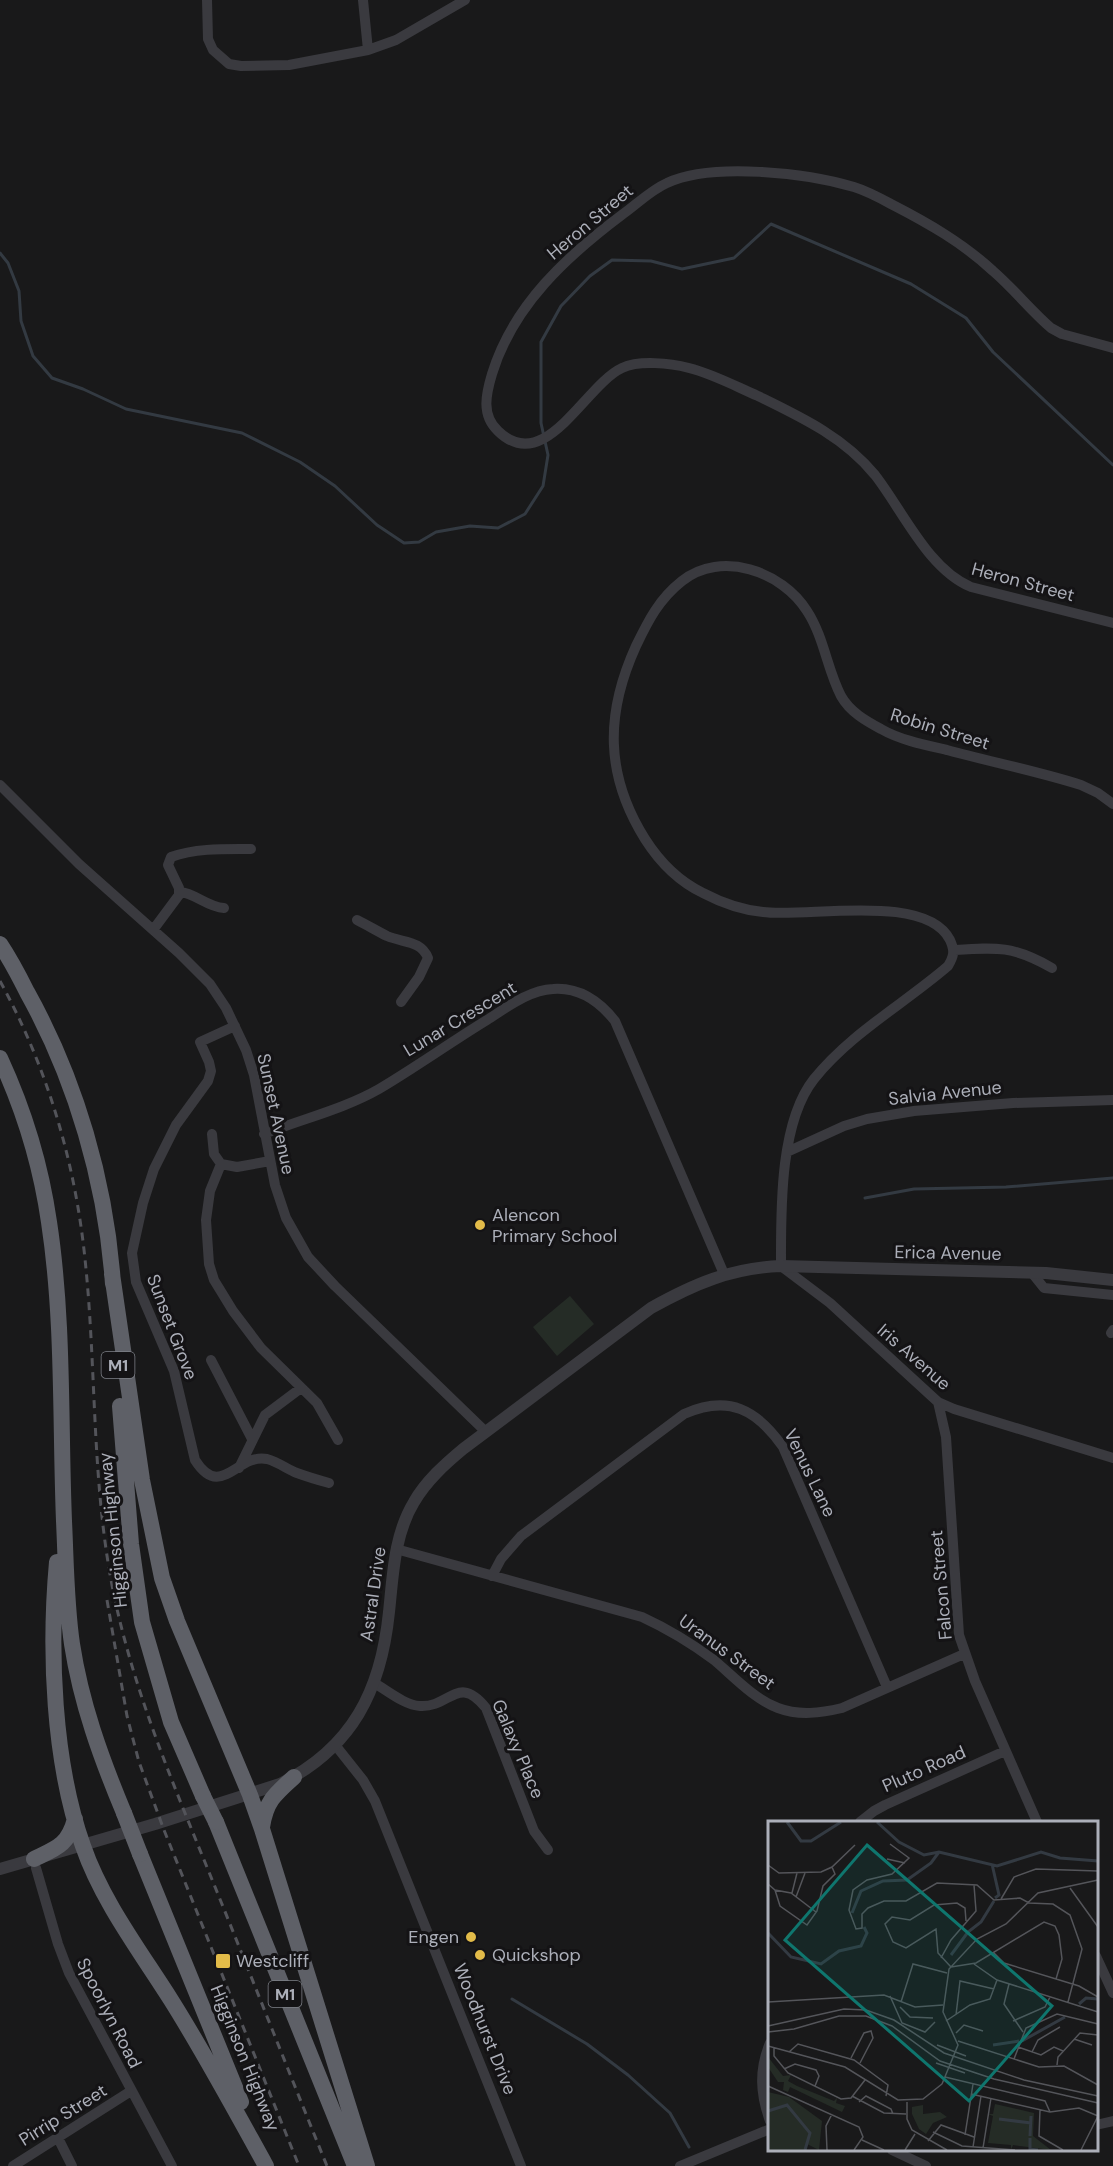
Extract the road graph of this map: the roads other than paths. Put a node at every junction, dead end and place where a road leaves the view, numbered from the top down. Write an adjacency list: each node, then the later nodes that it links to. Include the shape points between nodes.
1 (207, 0): 4 (street, via 208,39 213,51 229,64 289,65)
2 (363, 0): 4 (street)
3 (465, 0): 4 (street, via 396,40)
4 (368, 50)
5 (1113, 348): 6 (street, Heron Street, via 1051,328 967,249 932,224 858,188 733,170 666,183 555,271 513,326 497,357 486,410 500,434 531,444 558,430 599,384 622,368 650,364 702,372 787,410 840,441 874,474 931,556 951,577 971,587)
6 (1113, 623)
7 (0, 785): 13 (street, Sunset Avenue)
8 (1113, 804): 15 (street, Robin Street, via 1081,785 922,744 884,732 862,718 842,696 808,611 776,580 730,565 706,568 691,574 662,599 629,662 613,732 614,761 623,798 654,853 691,886 728,905 764,912 884,910 930,922 947,934)
9 (251, 849): 10 (street, via 195,851 171,857 168,865)
10 (180, 892): 11 (street); 13 (street)
11 (224, 908)
12 (357, 920): 17 (street, via 425,950 428,958 419,977)
13 (153, 930): 18 (street, Sunset Avenue, via 210,984)
14 (0, 944): 28 (highway, Higginson Highway / M1, via 48,1029 71,1086 102,1197)
15 (955, 950): 16 (street, via 1010,949); 23 (street, via 948,966 856,1038 814,1080 801,1100)
16 (1052, 968)
17 (400, 1002)
18 (235, 1026): 22 (street, Sunset Avenue, via 254,1075); 39 (street, Sunset Grove, via 200,1042 211,1071 208,1081 176,1125 154,1169 132,1253 136,1282 174,1371 195,1460 211,1477)
19 (0, 1058): 41 (highway, Higginson Highway, via 29,1133 49,1221 57,1301)
20 (1113, 1100): 23 (street, Salvia Avenue, via 966,1106 867,1119)
21 (213, 1134): 25 (street, via 214,1154)
22 (264, 1134): 24 (street, Sunset Avenue); 29 (street, Lunar Crescent, via 378,1089 518,1001 552,989 584,995 602,1005 615,1022)
23 (787, 1152): 26 (street)
24 (270, 1161): 25 (street, via 237,1167); 35 (street, Sunset Avenue, via 286,1218 309,1257)
25 (221, 1164): 33 (street, via 210,1191 206,1220 213,1280 261,1348)
26 (782, 1266): 27 (street, Erica Avenue); 29 (street, Astral Drive); 34 (street, Iris Avenue, via 830,1303)
27 (1032, 1273): 30 (street, Erica Avenue); 31 (street, via 1044,1288)
28 (112, 1274): 50 (highway, via 142,1480 162,1578); 74 (highway, Higginson Highway / M1, bridge, via 131,1544 153,1666 171,1722 216,1822)
29 (724, 1274): 35 (street, Astral Drive, via 651,1308)
30 (1113, 1280)
31 (1113, 1295)
32 (211, 1360): 36 (street)
33 (301, 1388): 36 (street, via 265,1415); 37 (street, via 316,1403)
34 (938, 1402): 38 (street, Iris Avenue); 44 (street, Falcon Street, via 946,1437)
35 (486, 1432): 42 (street, Astral Drive, via 450,1460 422,1490 406,1518)
36 (252, 1439): 39 (street)
37 (338, 1440)
38 (1113, 1458)
39 (239, 1468): 40 (street, Sunset Grove, via 256,1459 267,1459)
40 (329, 1483)
41 (63, 1492): 51 (highway, via 55,1587 55,1678 63,1758); 73 (highway, Higginson Highway, bridge, via 72,1644 95,1738)
42 (396, 1549): 43 (street, Uranus Street); 45 (street, Astral Drive, via 386,1637)
43 (492, 1576): 46 (street, Uranus Street, via 611,1607 665,1627 777,1708 820,1713 842,1708); 46 (street, Venus Lane, via 521,1536 684,1414 699,1408 739,1408 756,1415 783,1447)
44 (964, 1654): 46 (street, Uranus Street); 48 (street, Falcon Street)
45 (374, 1683): 47 (street, Astral Drive, via 348,1732); 56 (street, Galaxy Place, via 418,1706 463,1692 474,1694 486,1708 534,1831)
46 (887, 1686)
47 (336, 1746): 49 (street, Astral Drive); 76 (street, Woodhurst Drive, via 375,1801)
48 (1005, 1751): 52 (street, Pluto Road, via 885,1805); 53 (street, Falcon Street)
49 (294, 1777): 50 (street, Astral Drive); 54 (highway, via 269,1801)
50 (250, 1795): 54 (highway); 55 (street, Astral Drive)
51 (75, 1819): 55 (highway); 57 (highway, via 68,1839)
52 (861, 1821)
53 (1038, 1821)
54 (262, 1829): 75 (highway)
55 (83, 1846): 57 (street, Astral Drive); 73 (highway, via 100,1885 196,2039)
56 (548, 1850)
57 (35, 1863): 58 (street); 59 (street); 63 (street, Spoorlyn Road, via 69,1973)
58 (0, 1869)
59 (0, 1876)
60 (1098, 1960): 61 (street)
61 (1113, 1993)
62 (768, 2048): 64 (street, via 761,2074)
63 (131, 2091): 68 (street, Pirrip Street); 72 (street, Spoorlyn Road)
64 (768, 2116)
65 (1113, 2121): 66 (street)
66 (1098, 2125)
67 (768, 2130): 77 (street)
68 (58, 2138): 70 (street, Pirrip Street); 71 (street)
69 (894, 2151): 78 (street)
70 (13, 2166)
71 (72, 2166)
72 (172, 2166)
73 (268, 2166)
74 (355, 2166)
75 (367, 2166)
76 (521, 2166)
77 (680, 2166)
78 (926, 2166)

